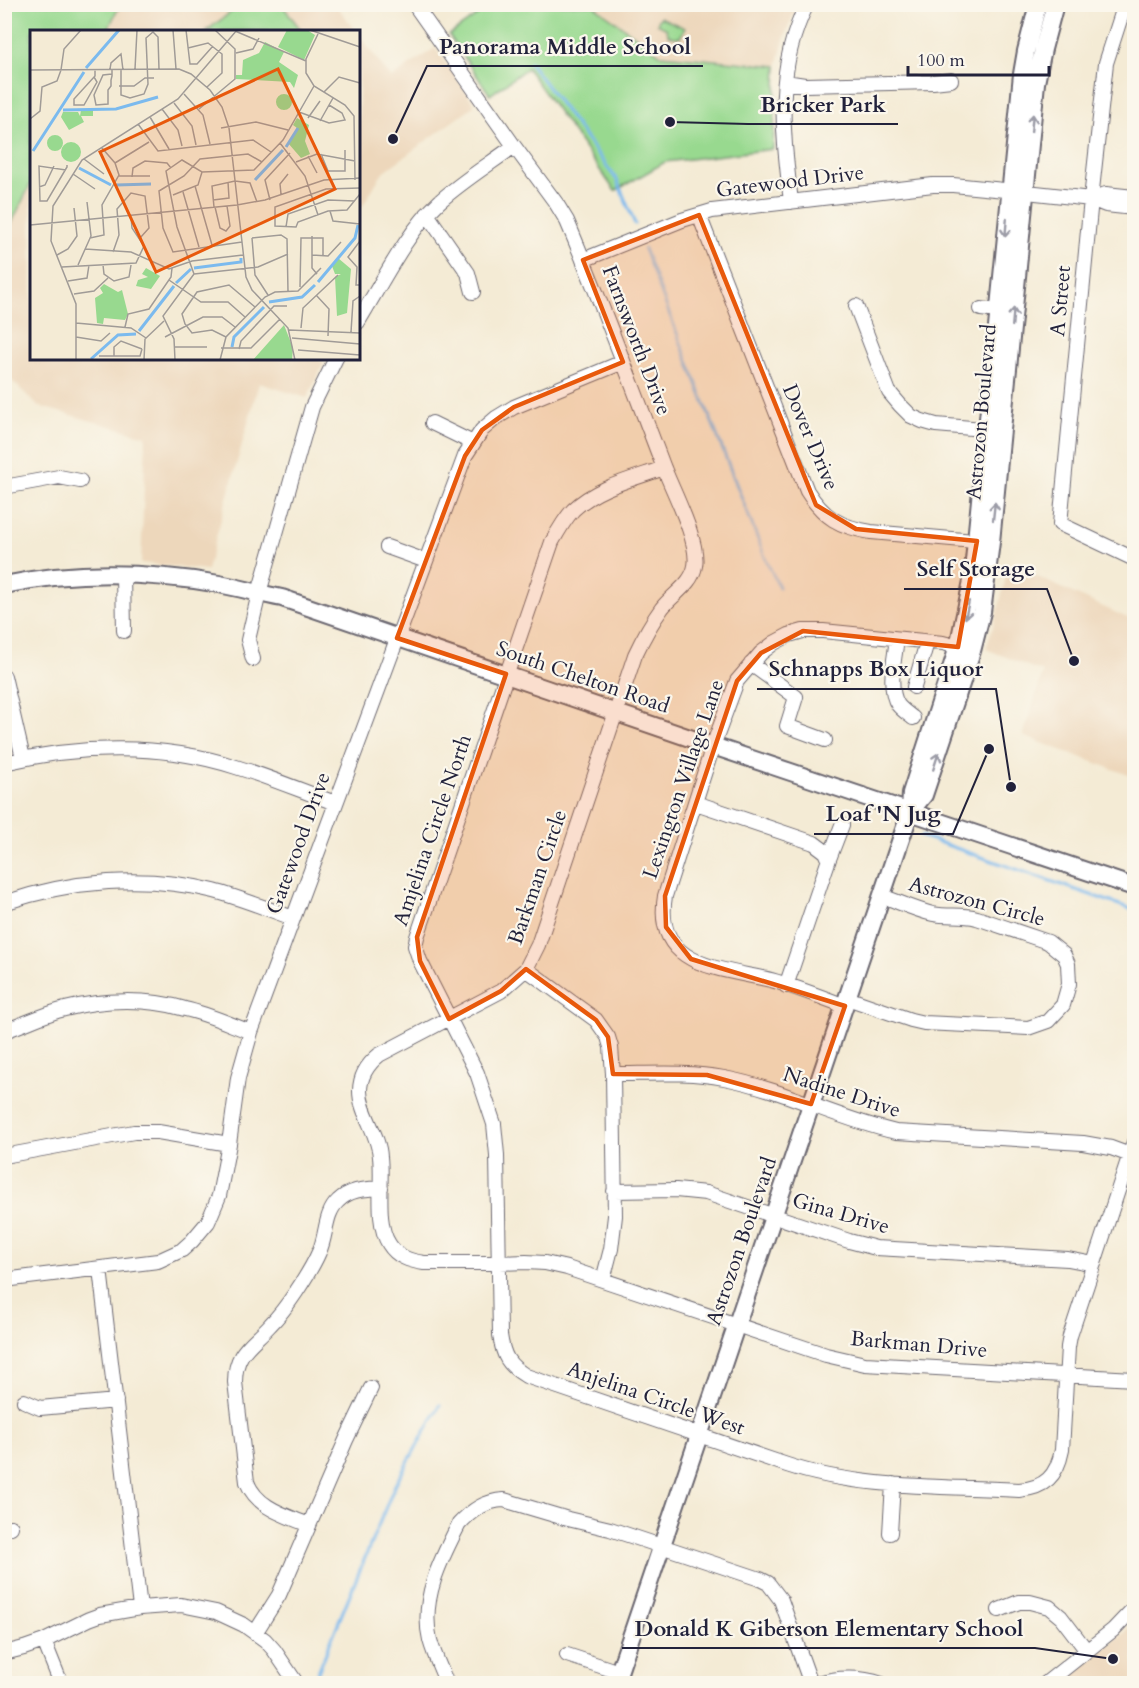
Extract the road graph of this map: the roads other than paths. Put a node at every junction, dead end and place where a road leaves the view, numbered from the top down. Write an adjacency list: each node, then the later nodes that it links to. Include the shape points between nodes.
1 (414, 4): 8 (street, Farnsworth Drive)
2 (807, 4): 7 (street, via 792,44)
3 (1038, 4): 9 (main road, Astrozon Boulevard, via 1022,74)
4 (1056, 4): 9 (main road, Astrozon Boulevard, one-way to 4, via 1042,49)
5 (1125, 4): 11 (street, A Street, via 1106,63)
6 (951, 80): 7 (street)
7 (785, 82): 12 (street, via 782,110)
8 (514, 146): 14 (street); 16 (street, Farnsworth Drive, via 556,202)
9 (1017, 191): 11 (street, Gatewood Drive); 12 (street, Gatewood Drive, via 953,185); 20 (main road, Astrozon Boulevard, one-way to 20); 25 (main road, Astrozon Boulevard, one-way to 9)
10 (1134, 197): 11 (street, via 1107,194)
11 (1091, 199): 13 (street); 32 (street, A Street, via 1060,524)
12 (790, 202): 15 (street, Gatewood Drive)
13 (1134, 208)
14 (427, 214): 17 (street, via 468,273); 21 (street)
15 (699, 214): 16 (street, Gatewood Drive); 30 (street, Dover Drive, via 807,491 816,505 840,524 856,529)
16 (583, 260): 23 (street, Farnsworth Drive)
17 (473, 291)
18 (856, 306): 25 (street, via 890,392 911,416 936,426)
19 (981, 309): 20 (street)
20 (998, 310): 25 (main road, Astrozon Boulevard)
21 (360, 319)
22 (335, 360): 36 (street, via 312,407)
23 (623, 362): 26 (street, Gatewood Drive, via 514,407 496,418); 27 (street, Farnsworth Drive)
24 (432, 423): 26 (street)
25 (995, 430): 30 (main road, Astrozon Boulevard)
26 (473, 442): 33 (street, Gatewood Drive)
27 (663, 468): 44 (street, Amjelina Circle North, via 586,500 562,524 552,542); 47 (street, Farnsworth Drive, via 692,536 697,553 695,568 647,630)
28 (80, 481): 29 (street, via 59,477)
29 (4, 488)
30 (984, 542): 41 (main road, Astrozon Boulevard, one-way to 41); 55 (main road, Astrozon Boulevard, one-way to 30, via 924,795 972,651 982,612)
31 (387, 547): 33 (street)
32 (1134, 558)
33 (426, 561): 38 (street, Gatewood Drive)
34 (123, 574): 35 (main road, South Chelton Road, via 50,577); 36 (main road, South Chelton Road, via 221,584); 37 (street)
35 (4, 585)
36 (259, 593): 38 (main road, South Chelton Road); 42 (street, via 248,640)
37 (124, 631)
38 (398, 638): 44 (main road, South Chelton Road); 53 (street, Gatewood Drive)
39 (897, 639): 40 (street, Lexington Village Lane); 43 (street, Lexington Village Lane, via 802,631 774,643); 48 (street, via 895,697)
40 (927, 642): 41 (street, Lexington Village Lane); 46 (street)
41 (958, 647): 55 (main road, Astrozon Boulevard, via 911,793)
42 (253, 659)
43 (752, 664): 49 (street, via 796,697 787,726); 50 (street, Lexington Village Lane, via 737,681)
44 (506, 674): 47 (main road, South Chelton Road); 65 (street, Amjelina Circle North, via 416,946)
45 (4, 676): 51 (street)
46 (914, 687)
47 (617, 712): 50 (main road, South Chelton Road); 62 (street, Barkman Circle, via 538,945)
48 (912, 718)
49 (825, 740)
50 (713, 746): 54 (street, Lexington Village Lane); 55 (main road, South Chelton Road)
51 (23, 758): 52 (street); 53 (street, via 98,750 175,754 236,767)
52 (4, 763)
53 (335, 803): 61 (street, Gatewood Drive)
54 (696, 803): 57 (street, via 814,843); 63 (street, Lexington Village Lane, via 665,896 664,918 670,938 691,959)
55 (910, 812): 58 (main road, South Chelton Road); 59 (main road, Astrozon Boulevard)
56 (842, 825): 57 (street)
57 (829, 859): 63 (street)
58 (1134, 887)
59 (882, 896): 64 (main road, Astrozon Boulevard); 64 (street, Astrozon Circle, via 930,913 977,918 1048,942 1064,955 1068,964 1067,994 1063,1005 1048,1021 1028,1028 918,1022)
60 (4, 903): 61 (street, via 70,886 151,881 212,891)
61 (293, 918): 67 (street, Gatewood Drive)
62 (526, 969): 65 (street, Barkman Circle, via 501,991); 68 (street, via 596,1020 608,1037)
63 (786, 986): 64 (street, Lexington Village Lane)
64 (846, 1002): 69 (main road, Astrozon Boulevard)
65 (449, 1019): 73 (street, Barkman Circle, via 379,1055 362,1077 362,1104 381,1156); 76 (street, Amjelina Circle North, via 477,1073 494,1124)
66 (4, 1031): 67 (street, via 64,1009 133,1001 186,1009)
67 (251, 1032): 70 (street, Gatewood Drive, via 238,1078)
68 (613, 1074): 69 (street, Nadine Drive, via 707,1075); 74 (street)
69 (811, 1104): 71 (street, Nadine Drive, via 896,1132); 75 (main road, Astrozon Boulevard)
70 (228, 1144): 72 (street, via 147,1132); 78 (street, Gatewood Drive, via 215,1208 192,1241 158,1261)
71 (1132, 1148): 77 (street, Anjelina Circle West)
72 (4, 1156)
73 (381, 1188): 76 (street, Barkman Circle, via 385,1238 403,1258 424,1263); 89 (street, via 355,1190 334,1205 320,1251 295,1293 242,1353 235,1370 249,1490 269,1508)
74 (614, 1191): 75 (street, Gina Drive, via 706,1193); 80 (street, via 613,1238)
75 (774, 1215): 77 (street, Gina Drive, via 876,1248 1068,1259); 81 (main road, Astrozon Boulevard)
76 (499, 1263): 80 (street, Barkman Drive, via 545,1263); 87 (street, Anjelina Circle West, via 502,1346 517,1371)
77 (1094, 1264): 82 (street, Anjelina Circle West, via 1070,1336)
78 (100, 1269): 79 (street, Gatewood Drive); 86 (street)
79 (4, 1280)
80 (603, 1280): 81 (street, Barkman Drive)
81 (736, 1326): 82 (street, Barkman Drive, via 865,1364); 87 (main road, Astrozon Boulevard)
82 (1066, 1376): 83 (street, Barkman Drive); 88 (street, Anjelina Circle West, via 1060,1461 1041,1485 1018,1490)
83 (1134, 1379)
84 (371, 1388): 89 (street)
85 (24, 1401): 86 (street, via 40,1408)
86 (116, 1401): 92 (street)
87 (699, 1435): 88 (street, Anjelina Circle West, via 800,1469); 91 (main road, Astrozon Boulevard)
88 (893, 1484): 90 (street)
89 (309, 1525): 95 (street, via 273,1606)
90 (890, 1533)
91 (662, 1546): 100 (main road, Astrozon Boulevard); 103 (street, via 504,1500 475,1510 459,1524 430,1594 430,1641); 104 (street, via 768,1583 781,1600)
92 (140, 1608): 95 (street, via 181,1605 206,1609 234,1619); 96 (street, via 100,1615)
93 (1134, 1608): 97 (street)
94 (999, 1610): 97 (street, via 1019,1602 1048,1607 1061,1617)
95 (255, 1633): 102 (street, via 274,1650)
96 (44, 1641): 98 (street); 101 (street)
97 (1087, 1651): 106 (street)
98 (4, 1653)
99 (567, 1655): 100 (street)
100 (617, 1678)
101 (60, 1682)
102 (297, 1683)
103 (447, 1683)
104 (813, 1683): 105 (street, via 847,1678)
105 (882, 1683)
106 (1045, 1683)

